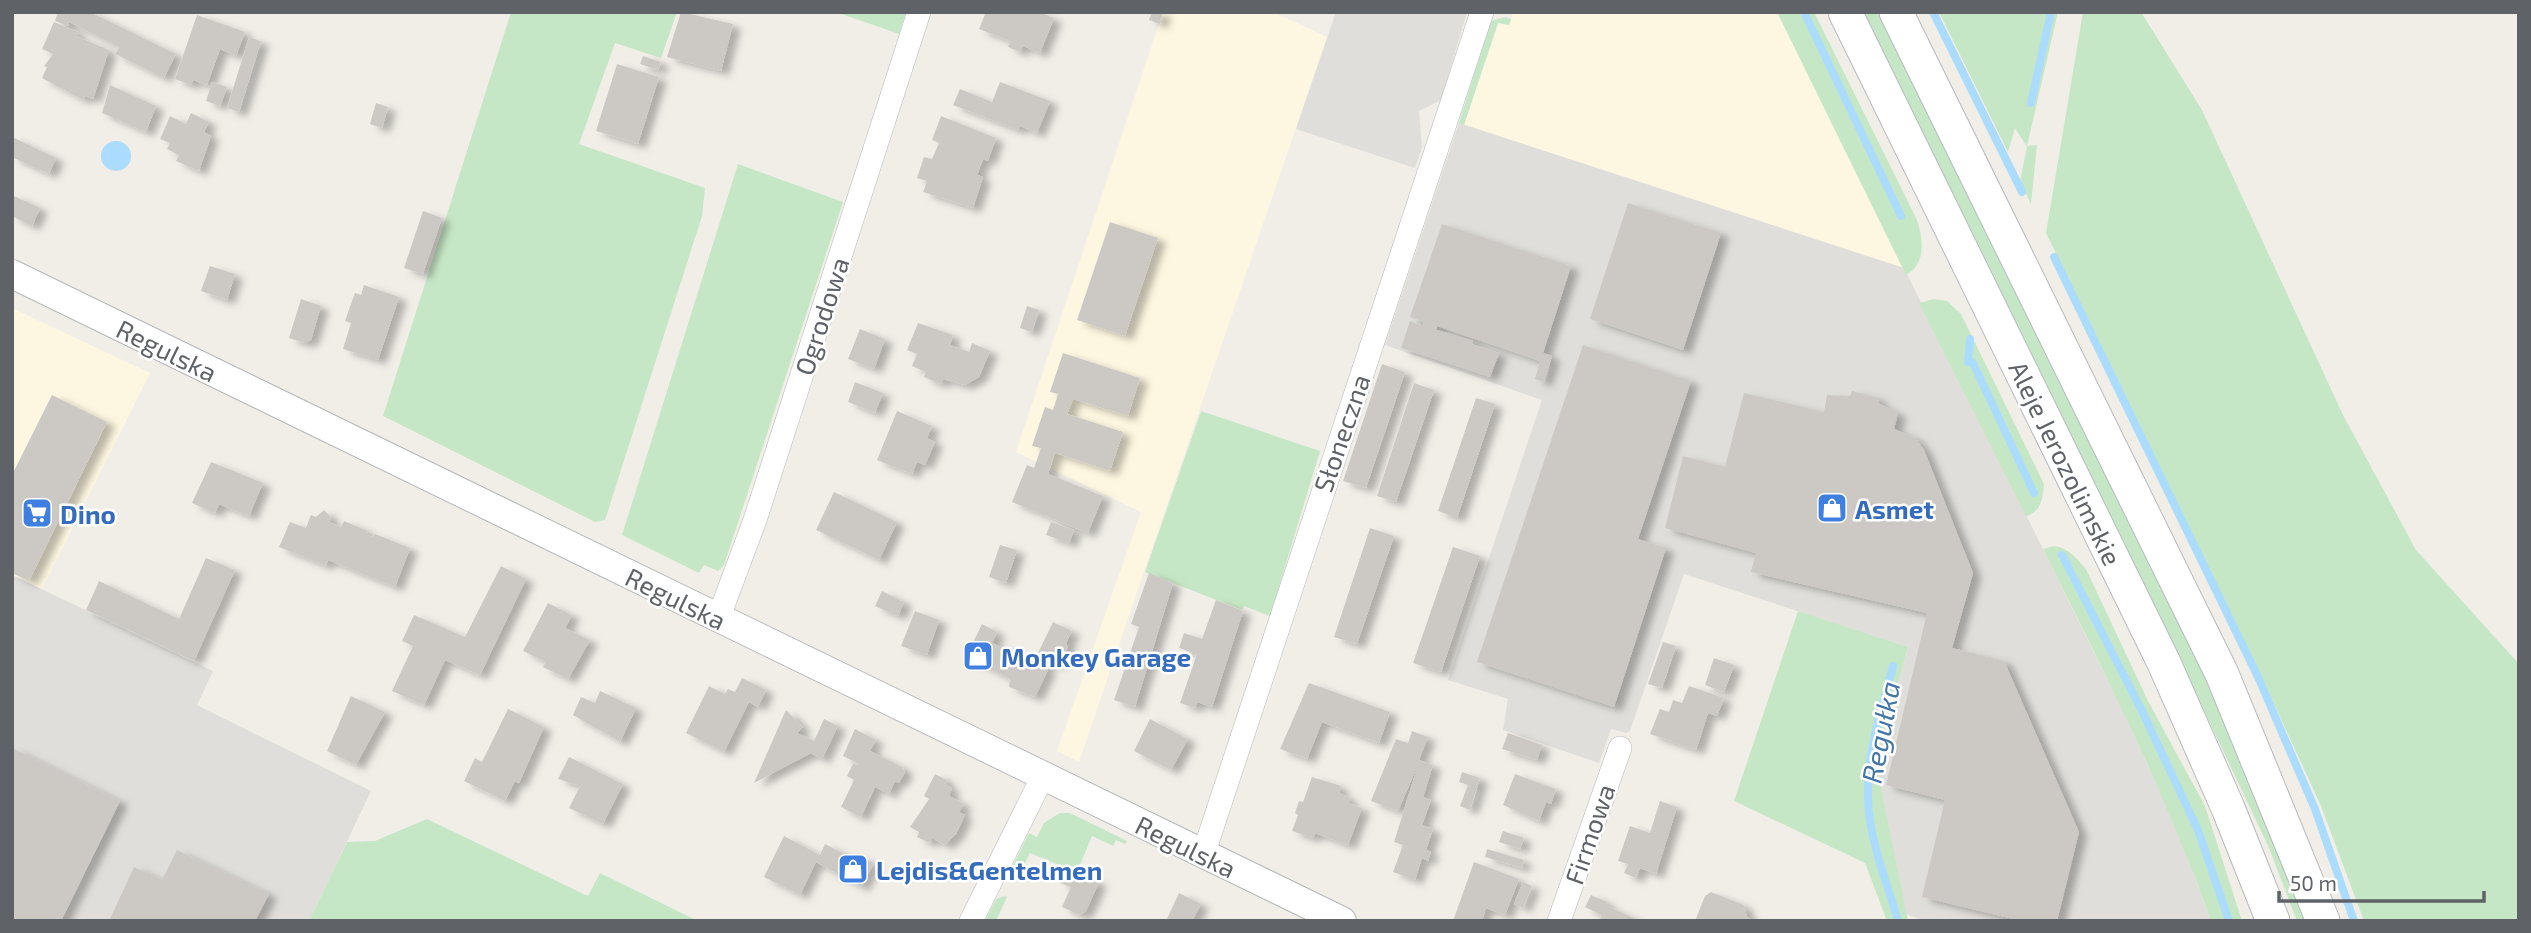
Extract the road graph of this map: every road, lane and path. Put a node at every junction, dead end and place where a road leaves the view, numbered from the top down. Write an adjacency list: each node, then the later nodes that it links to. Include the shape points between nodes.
1 (919, 12): 6 (street, Ogrodowa, via 755,520)
2 (1482, 12): 9 (street, Słoneczna)
3 (1845, 12): 13 (main road, Aleje Jerozolimskie, via 2164,663)
4 (1896, 12): 14 (main road, Aleje Jerozolimskie, via 2221,674)
5 (12, 274): 6 (street, Regulska)
6 (718, 619): 8 (street, Regulska)
7 (1620, 748): 12 (street, Firmowa)
8 (1043, 776): 9 (street, Regulska); 10 (street)
9 (1203, 855): 11 (street, Regulska)
10 (971, 921)
11 (1342, 921)
12 (1559, 921)
13 (2273, 921)
14 (2323, 921)

